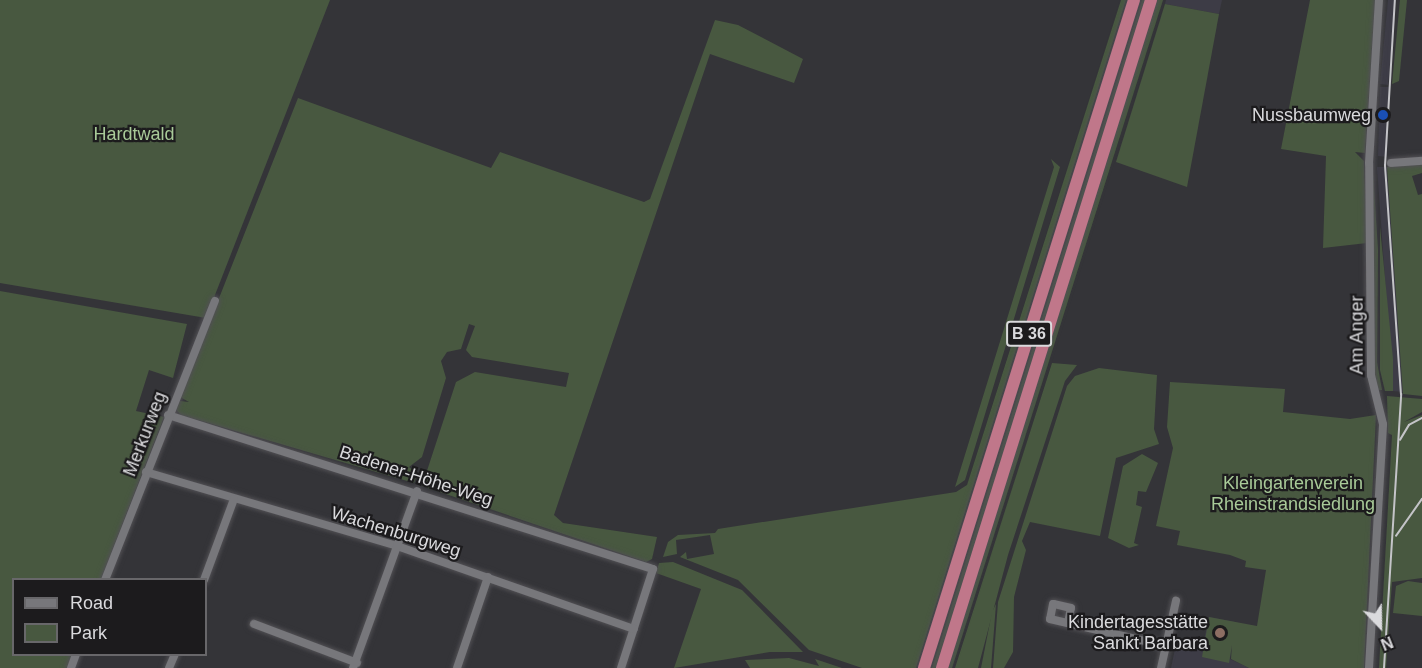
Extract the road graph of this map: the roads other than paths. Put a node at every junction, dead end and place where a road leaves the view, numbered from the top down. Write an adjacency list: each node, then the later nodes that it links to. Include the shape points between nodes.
1 (1134, 0): 23 (highway, B 36)
2 (1151, 0): 24 (highway, B 36)
3 (1379, 0): 26 (street, Am Anger, via 1369,156 1371,375 1383,424)
4 (1422, 161): 5 (street)
5 (1391, 163)
6 (215, 301): 7 (street, Merkurweg)
7 (168, 415): 8 (street, Merkurweg); 9 (street, Badener-Höhe-Weg)
8 (146, 472): 10 (street, Wachenburgweg); 13 (street, Merkurweg)
9 (417, 491): 11 (street); 18 (street, Badener-Höhe-Weg, via 652,569)
10 (234, 499): 11 (street, Wachenburgweg); 14 (street)
11 (397, 546): 12 (street, Wachenburgweg); 20 (street)
12 (488, 577): 18 (street, Wachenburgweg); 21 (street)
13 (105, 578)
14 (204, 578)
15 (1176, 601): 19 (street)
16 (1068, 623): 19 (street)
17 (254, 624): 20 (street)
18 (634, 628): 22 (street)
19 (1166, 646): 25 (street)
20 (355, 665)
21 (457, 668)
22 (621, 668)
23 (924, 668)
24 (942, 668)
25 (1161, 668)
26 (1369, 668)

